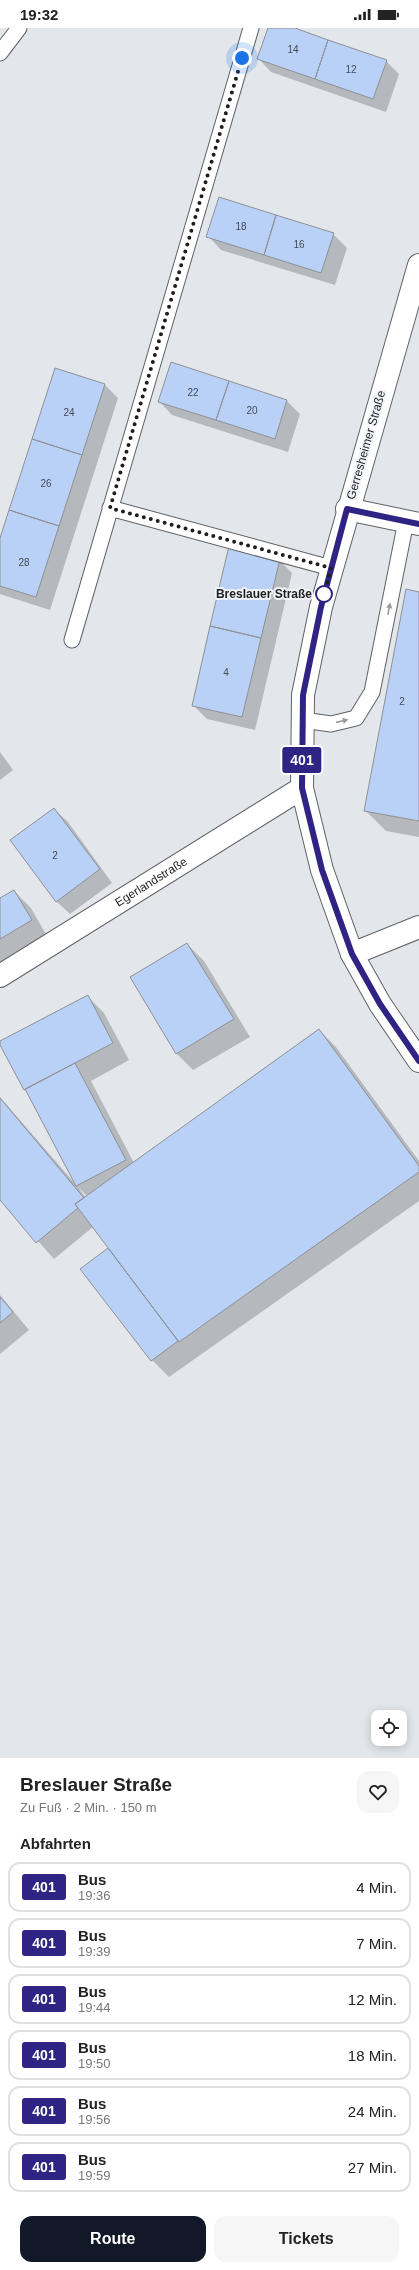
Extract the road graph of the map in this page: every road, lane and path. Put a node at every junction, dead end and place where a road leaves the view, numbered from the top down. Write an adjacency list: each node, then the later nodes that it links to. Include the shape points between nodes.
1 (19, 28): 3 (lane)
2 (251, 28): 5 (lane)
3 (0, 53)
4 (419, 265): 6 (street, Gerresheimer Straße)
5 (110, 508): 8 (lane); 9 (lane)
6 (347, 509): 7 (street); 8 (street, Gerresheimer Straße)
7 (413, 523): 10 (lane, one-way to 7, via 331,724 356,718 372,692)
8 (331, 568): 10 (street, Gerresheimer Straße, via 303,695)
9 (72, 640)
10 (303, 720): 11 (street, Gerresheimer Straße)
11 (302, 788): 13 (street, Gerresheimer Straße, via 322,870); 14 (street, Egerlandstraße)
12 (419, 927): 13 (street)
13 (352, 954): 15 (street, Gerresheimer Straße, via 380,1004)
14 (0, 976)
15 (419, 1061)

